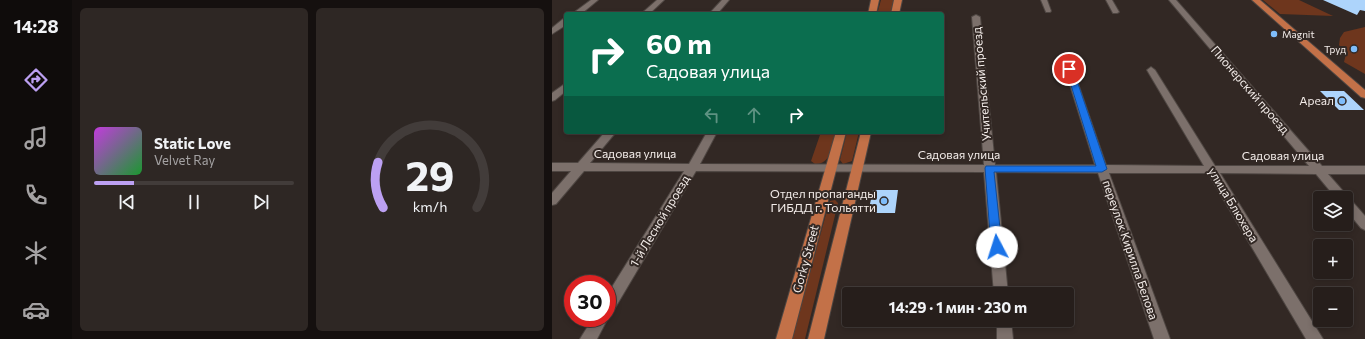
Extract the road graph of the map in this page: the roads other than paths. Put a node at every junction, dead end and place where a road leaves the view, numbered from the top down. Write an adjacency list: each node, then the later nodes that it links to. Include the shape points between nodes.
1 (595, 0): 11 (street)
2 (661, 0): 12 (street)
3 (726, 0): 13 (street)
4 (875, 0): 14 (main road)
5 (898, 0): 15 (main road)
6 (1044, 0): 10 (street)
7 (1109, 0): 16 (street)
8 (1172, 0): 38 (street, Пионерский проезд)
9 (1256, 0): 24 (main road)
10 (1048, 11)
11 (579, 12)
12 (647, 12)
13 (715, 12)
14 (872, 12)
15 (895, 12)
16 (1116, 12)
17 (976, 17): 35 (street, Учительский проезд)
18 (564, 23): 20 (street)
19 (564, 28): 20 (street)
20 (554, 30)
21 (1069, 69): 36 (street, переулок Кирилла Белова)
22 (1151, 70): 37 (street, улица Блюхера)
23 (564, 88): 25 (street)
24 (1365, 95)
25 (552, 98)
26 (609, 134): 31 (street)
27 (711, 134): 32 (street, 1-й Лесной проезд)
28 (840, 134): 33 (main road, Gorky Street)
29 (866, 134): 34 (main road)
30 (552, 167): 31 (street, Садовая улица)
31 (581, 167): 32 (street, Садовая улица); 41 (street)
32 (692, 168): 33 (street, Садовая улица); 45 (street, 1-й Лесной проезд)
33 (831, 168): 34 (street, Садовая улица); 49 (main road, Gorky Street)
34 (858, 168): 35 (street, Садовая улица); 50 (main road)
35 (990, 168): 36 (street, Садовая улица); 44 (street, Учительский проезд)
36 (1102, 169): 37 (street, Садовая улица); 52 (street, переулок Кирилла Белова)
37 (1211, 169): 38 (street, Садовая улица); 53 (street, улица Блюхера)
38 (1320, 170): 39 (street, Садовая улица); 40 (street, Пионерский проезд)
39 (1365, 170)
40 (1337, 191)
41 (552, 200)
42 (1353, 210): 43 (street)
43 (1365, 225)
44 (1000, 287)
45 (616, 293)
46 (595, 327): 48 (street)
47 (1004, 327): 51 (street)
48 (588, 339)
49 (784, 339)
50 (816, 339)
51 (1005, 339)
52 (1162, 339)
53 (1315, 339)

